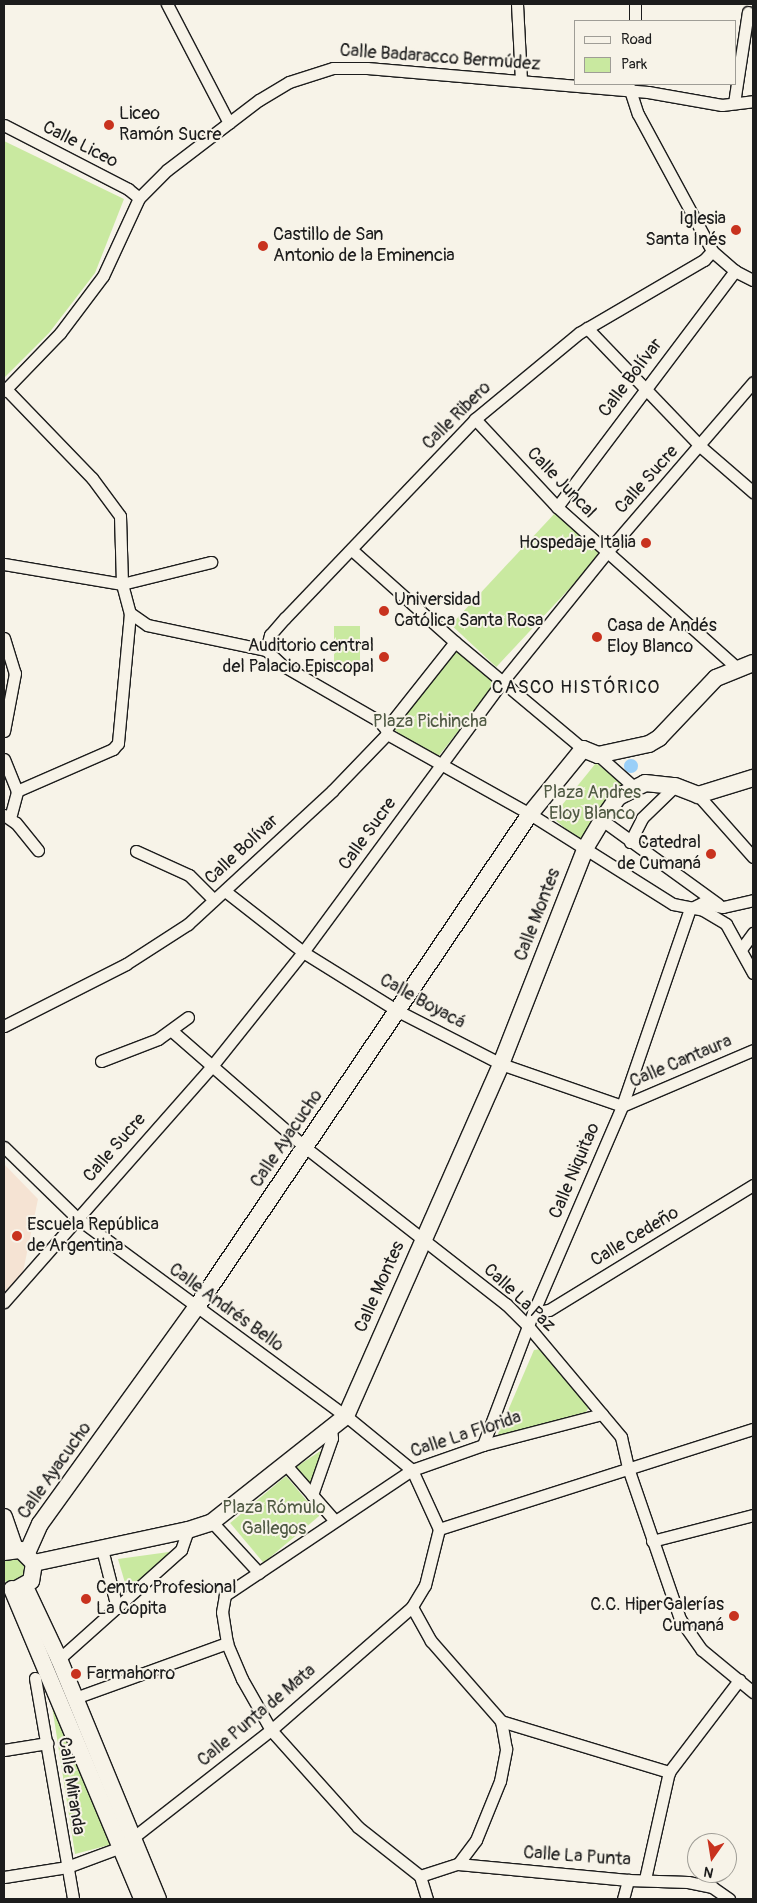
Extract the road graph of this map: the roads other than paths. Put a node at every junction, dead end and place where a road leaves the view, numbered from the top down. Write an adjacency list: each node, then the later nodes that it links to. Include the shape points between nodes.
1 (167, 4): 14 (street)
2 (517, 4): 6 (street)
3 (635, 4): 5 (street)
4 (748, 12): 8 (street)
5 (635, 20)
6 (521, 80): 7 (street, Calle Badaracco Bermúdez); 14 (street, Calle Badaracco Bermúdez, via 334,68 289,82)
7 (574, 84)
8 (737, 84)
9 (588, 85): 11 (street, Calle Badaracco Bermúdez)
10 (737, 85): 13 (street)
11 (629, 88): 13 (street, Calle Badaracco Bermúdez, via 722,105); 17 (street, via 638,114)
12 (753, 101): 13 (street, Calle Badaracco Bermúdez)
13 (734, 104)
14 (229, 123): 16 (street, Calle Badaracco Bermúdez, via 167,170)
15 (4, 125): 16 (street, Calle Liceo, via 128,189)
16 (139, 198): 23 (street, Calle Badaracco Bermúdez, via 103,276 60,333)
17 (712, 251): 18 (street); 20 (street, Calle Ribero, via 704,260)
18 (735, 271): 19 (street); 22 (street, Calle Bolívar)
19 (753, 280)
20 (587, 328): 22 (street); 24 (street, Calle Ribero, via 539,362)
21 (753, 382): 25 (street, Calle Sucre)
22 (645, 388): 25 (street); 27 (street, Calle Bolívar)
23 (5, 390): 32 (street, via 92,478 120,516)
24 (476, 419): 27 (street, Calle Juncal); 28 (street, Calle Ribero)
25 (700, 447): 26 (street); 29 (street, Calle Sucre)
26 (753, 492)
27 (557, 507): 29 (street, Calle Juncal)
28 (352, 550): 35 (street); 36 (street, Calle Ribero, via 270,635)
29 (607, 552): 38 (street, Calle Juncal); 39 (street, Calle Sucre)
30 (211, 562): 32 (street)
31 (4, 564): 32 (street)
32 (122, 584): 33 (street)
33 (130, 613): 36 (street, via 147,625); 48 (street, via 118,743 113,749)
34 (4, 638): 40 (street, via 15,673)
35 (455, 642): 39 (street); 41 (street, Calle Bolívar)
36 (266, 650): 41 (street, via 282,665 379,721)
37 (753, 663): 38 (street)
38 (736, 667): 42 (street, via 716,678 659,738 649,744)
39 (503, 681): 42 (street); 44 (street, Calle Sucre)
40 (4, 731)
41 (386, 732): 44 (street); 58 (street, Calle Bolívar, via 332,791)
42 (591, 752): 47 (street); 50 (street, Calle Ayacucho)
43 (4, 760): 48 (street)
44 (441, 764): 50 (street); 65 (street, Calle Sucre)
45 (753, 778): 49 (street)
46 (674, 786): 47 (street, via 645,783); 49 (street); 53 (street, via 642,818)
47 (635, 788): 52 (street, Calle Montes, via 618,797)
48 (17, 791): 51 (street)
49 (698, 795): 57 (street)
50 (530, 814): 54 (street); 67 (street, Calle Ayacucho)
51 (7, 817): 55 (street)
52 (602, 820): 53 (street); 54 (street, Calle Montes)
53 (630, 842): 61 (street)
54 (586, 847): 62 (street, via 673,904); 73 (street, Calle Montes)
55 (38, 850)
56 (136, 851): 59 (street, via 189,875)
57 (753, 857)
58 (225, 891): 59 (street, Calle Bolívar); 65 (street, Calle Boyacá)
59 (214, 900): 69 (street, Calle Bolívar, via 150,951)
60 (753, 900): 61 (street)
61 (723, 908): 62 (street, via 708,903 695,904)
62 (690, 909): 64 (street, via 703,910 726,924); 75 (street, Calle Niquitao)
63 (753, 933): 64 (street)
64 (742, 948): 66 (street)
65 (303, 952): 67 (street, Calle Boyacá); 74 (street, Calle Sucre)
66 (753, 973)
67 (396, 1010): 73 (street, Calle Boyacá); 77 (street, Calle Ayacucho)
68 (188, 1017): 70 (street)
69 (4, 1026)
70 (172, 1031): 72 (street); 74 (street, Calle La Paz)
71 (753, 1050): 75 (street, Calle Cantaura)
72 (101, 1061)
73 (501, 1064): 75 (street, Calle Boyacá); 80 (street, Calle Montes)
74 (212, 1066): 77 (street, Calle La Paz); 79 (street, Calle Sucre)
75 (622, 1106): 83 (street, Calle Niquitao)
76 (4, 1147): 79 (street, Calle Andrés Bello)
77 (306, 1148): 80 (street, Calle La Paz); 82 (street, Calle Ayacucho)
78 (753, 1185): 83 (street, Calle Cedeño, via 549,1310)
79 (77, 1218): 81 (street, Calle Sucre); 82 (street, Calle Andrés Bello)
80 (422, 1242): 84 (street, Calle La Paz, via 466,1273); 86 (street, Calle Montes)
81 (4, 1302)
82 (196, 1308): 86 (street, Calle Andrés Bello); 102 (street, Calle Ayacucho)
83 (532, 1313): 84 (street, Calle Niquitao)
84 (528, 1326): 85 (street, Calle La Paz); 89 (street, Calle Niquitao)
85 (602, 1414): 89 (street, Calle La Florida); 91 (street, Calle La Paz, via 621,1437)
86 (346, 1416): 87 (street, Calle Montes); 92 (street, Calle Andrés Bello)
87 (331, 1428): 90 (street, Calle Montes); 93 (street, via 332,1438)
88 (753, 1429): 91 (street)
89 (484, 1445): 92 (street, Calle La Florida)
90 (286, 1465): 93 (street); 97 (street, Calle Montes)
91 (628, 1468): 98 (street); 100 (street, Calle La Paz)
92 (412, 1470): 96 (street, Calle La Florida); 98 (street)
93 (312, 1495): 96 (street)
94 (753, 1515): 100 (street)
95 (4, 1517): 102 (street)
96 (335, 1521): 103 (street, Calle La Florida)
97 (212, 1522): 99 (street, Calle Montes); 103 (street)
98 (440, 1529): 105 (street, Calle Punta de Mata, via 425,1585)
99 (188, 1530): 101 (street, Calle Montes); 106 (street, via 181,1550)
100 (652, 1541): 110 (street, Calle La Paz, via 680,1619 702,1650)
101 (102, 1549): 102 (street, Calle Montes); 106 (street)
102 (20, 1554): 104 (street, Calle Ayacucho, via 34,1577)
103 (259, 1573): 107 (street, Calle La Florida, via 225,1595 222,1612)
104 (13, 1588): 108 (street); 118 (street)
105 (412, 1607): 113 (street, via 431,1641); 114 (street, Calle Punta de Mata)
106 (117, 1608): 108 (street)
107 (227, 1642): 112 (street); 114 (street, via 242,1679)
108 (59, 1659): 112 (street)
109 (35, 1678): 115 (street, Calle Miranda)
110 (739, 1680): 111 (street, Calle La Paz); 117 (street)
111 (753, 1692)
112 (75, 1698): 118 (street)
113 (501, 1721): 117 (street); 119 (street, via 506,1749 500,1781 476,1840)
114 (272, 1730): 118 (street, Calle Punta de Mata); 121 (street, via 358,1827)
115 (47, 1743): 116 (street); 120 (street, Calle Miranda)
116 (4, 1750)
117 (668, 1772): 123 (street)
118 (127, 1842): 120 (street, Calle Punta de Mata); 126 (street); 127 (street)
119 (458, 1864): 121 (street, Calle La Punta); 124 (street, Calle La Punta)
120 (67, 1867): 122 (street, Calle Punta de Mata); 125 (street, Calle Miranda)
121 (420, 1876): 128 (street)
122 (4, 1877)
123 (645, 1879): 124 (street, Calle La Punta); 130 (street, Calle La Punta, via 712,1887)
124 (628, 1880): 129 (street)
125 (73, 1899)
126 (142, 1899)
127 (158, 1899)
128 (427, 1899)
129 (623, 1899)
130 (728, 1899)

